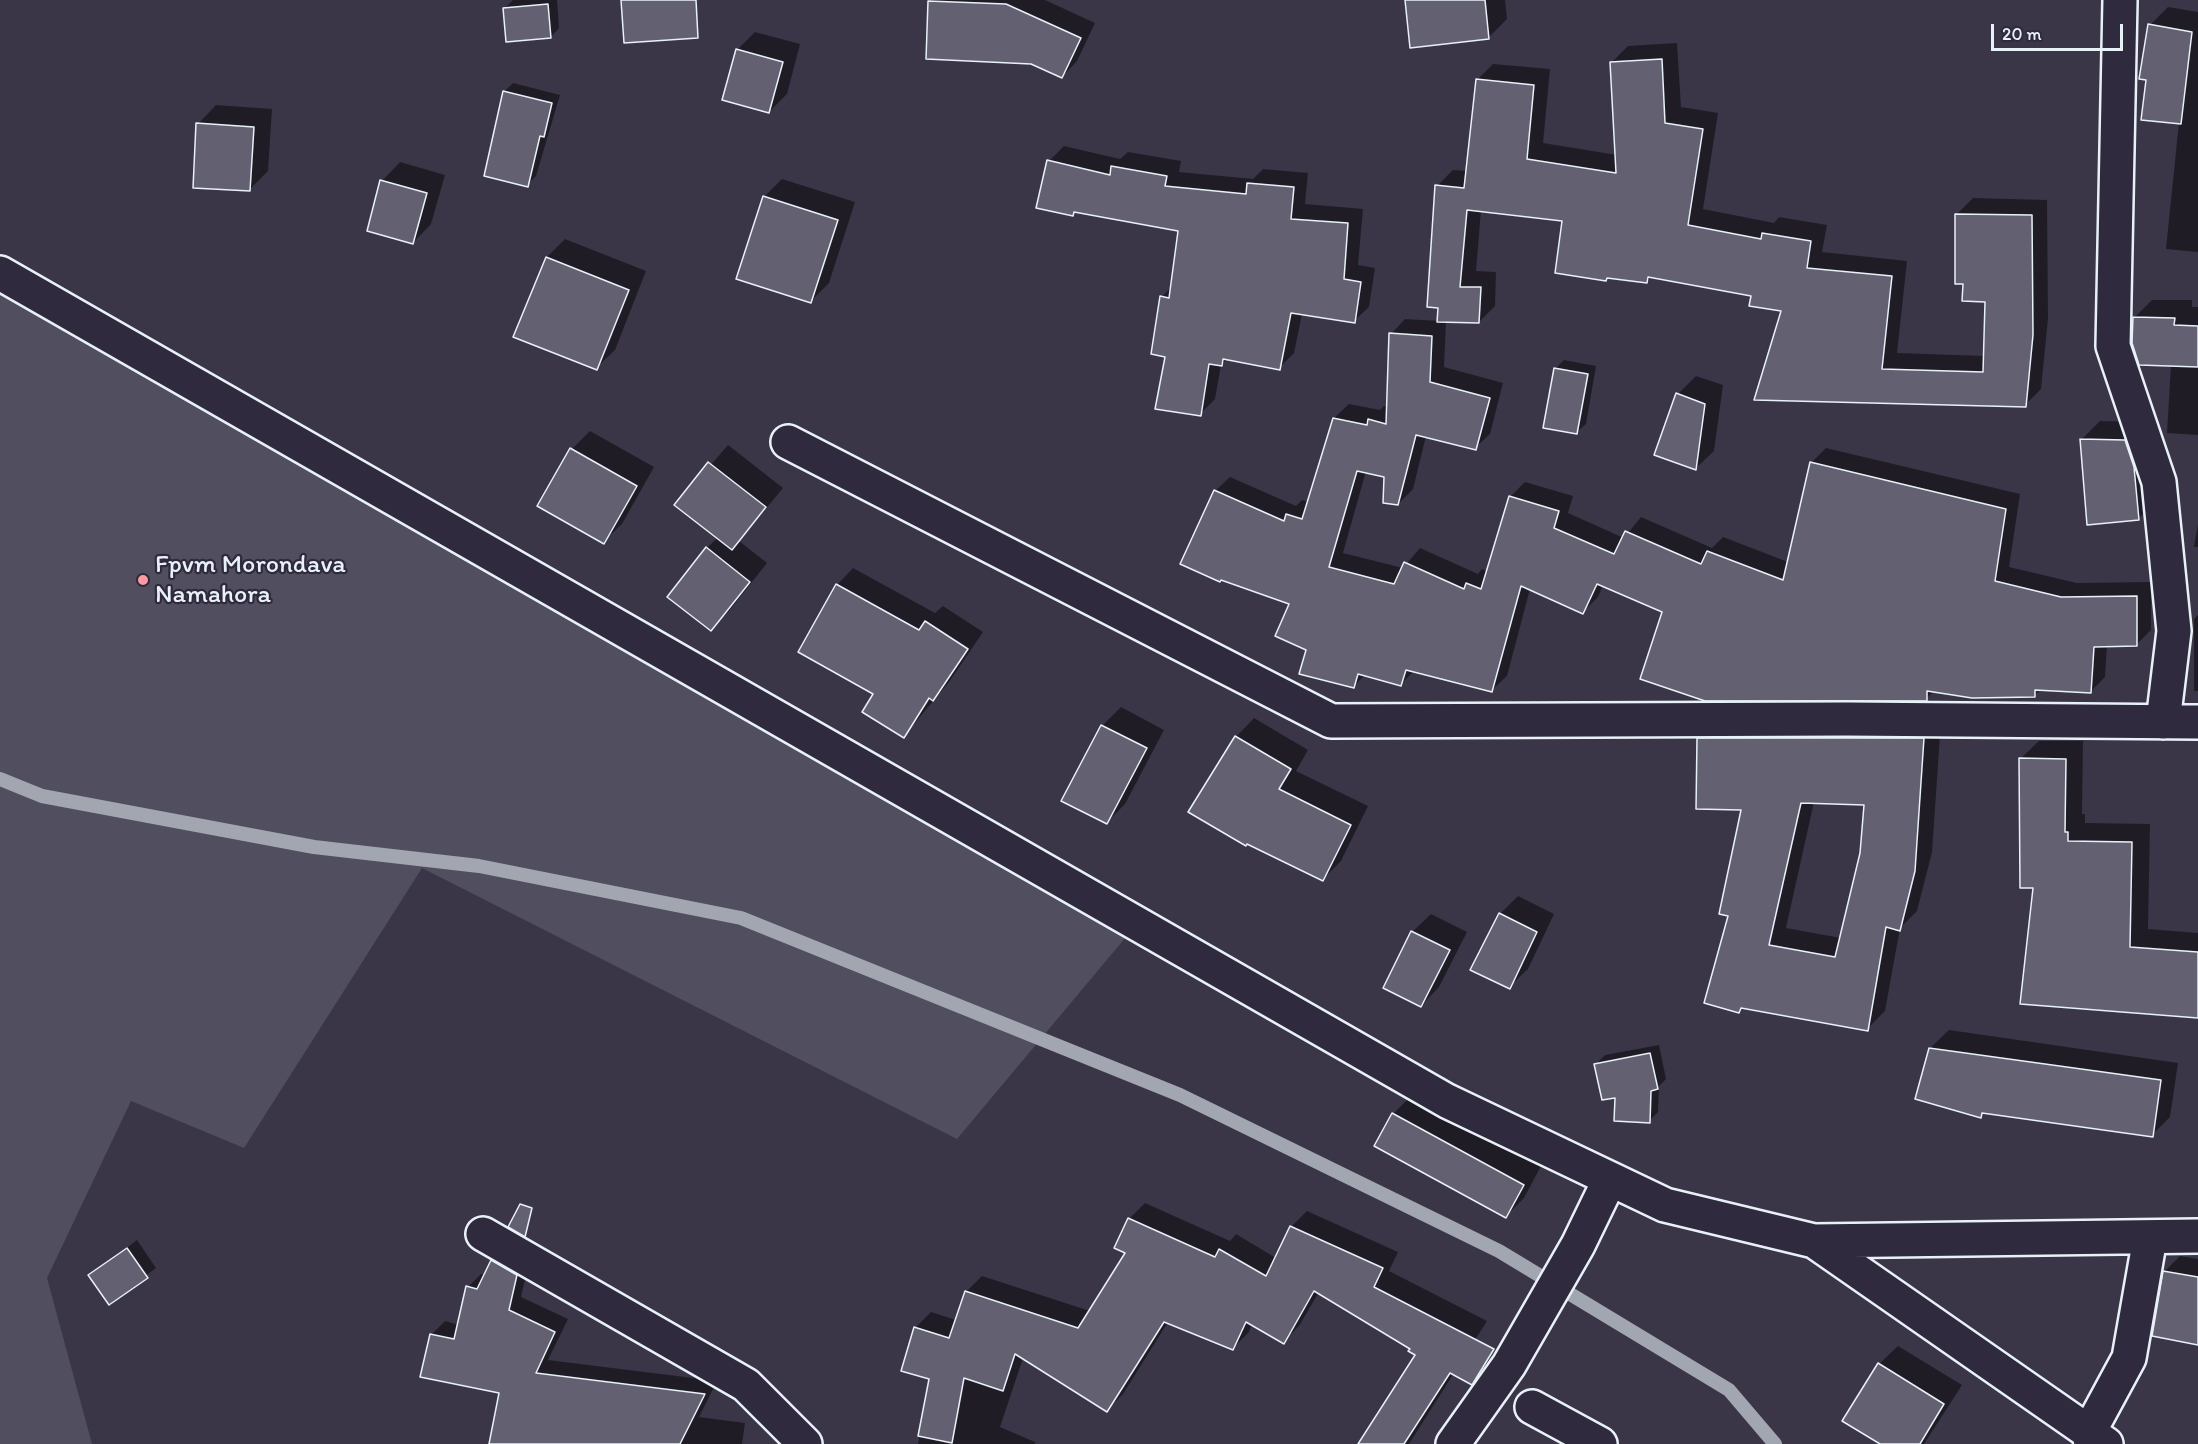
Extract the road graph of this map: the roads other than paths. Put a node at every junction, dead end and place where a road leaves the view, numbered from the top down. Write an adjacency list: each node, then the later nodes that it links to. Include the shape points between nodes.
1 (2120, 0): 4 (street, via 2113,346 2159,482 2174,631)
2 (0, 273): 6 (street, via 1447,1101)
3 (788, 442): 4 (street, via 1331,721)
4 (2163, 722): 5 (street)
5 (2198, 723)
6 (1610, 1179): 10 (street, via 1665,1205); 14 (street, via 1578,1245 1509,1365)
7 (483, 1234): 13 (street, via 746,1385)
8 (2198, 1236): 9 (street)
9 (2150, 1238): 10 (street); 12 (street, via 2129,1358)
10 (1814, 1241): 12 (street)
11 (1532, 1407): 15 (street)
12 (2095, 1440)
13 (805, 1444)
14 (1453, 1444)
15 (1600, 1444)

